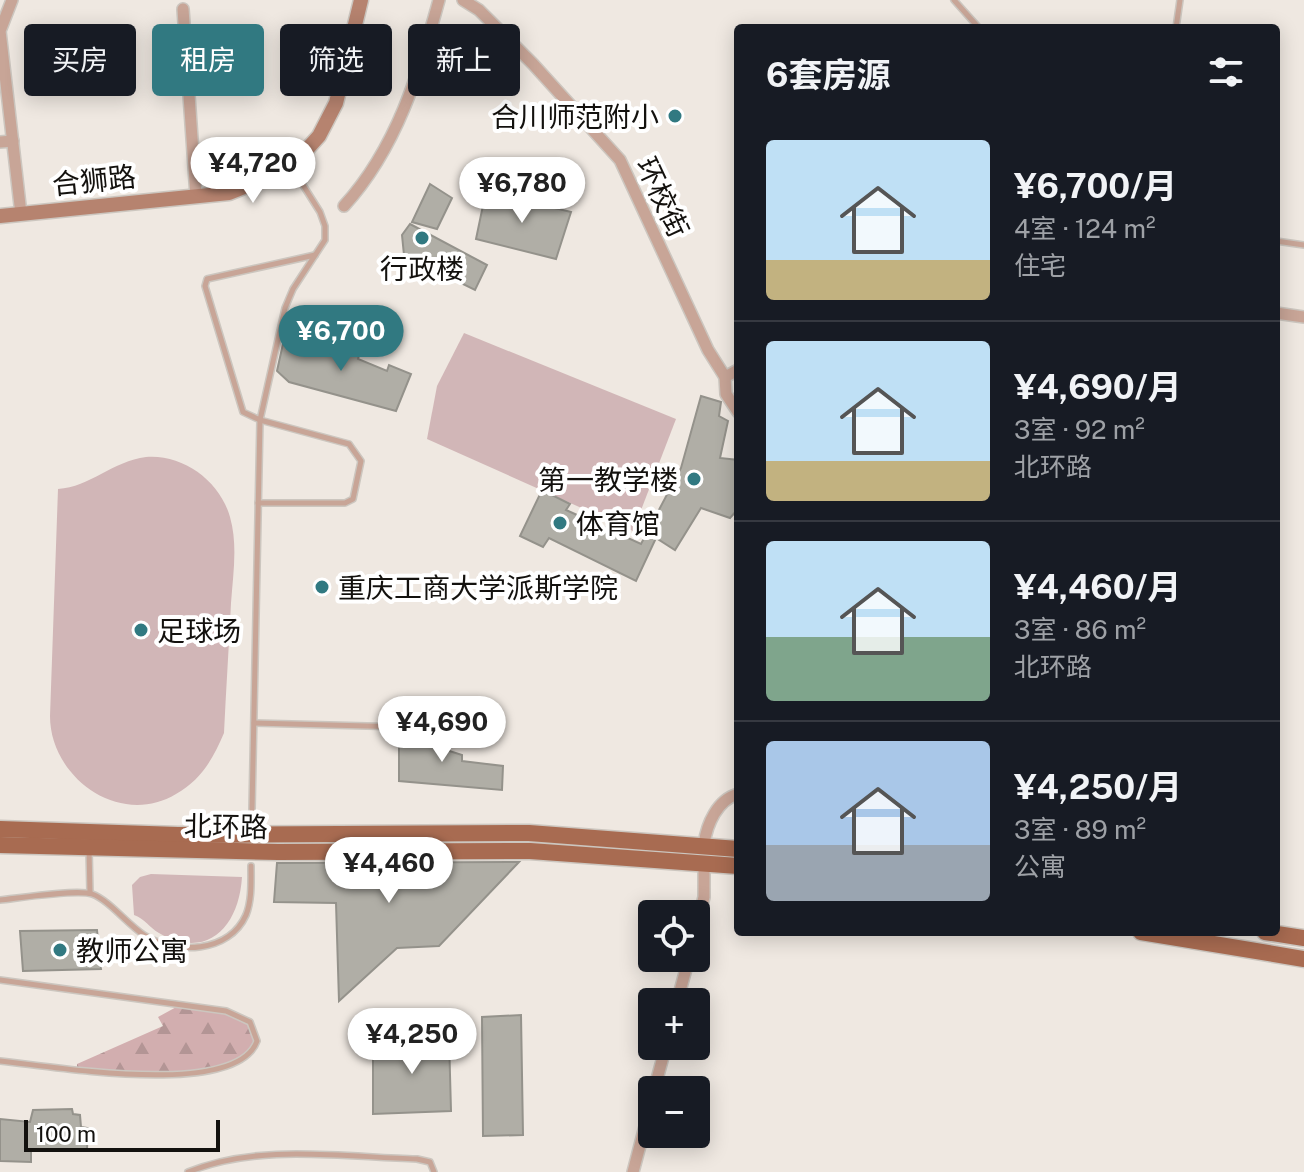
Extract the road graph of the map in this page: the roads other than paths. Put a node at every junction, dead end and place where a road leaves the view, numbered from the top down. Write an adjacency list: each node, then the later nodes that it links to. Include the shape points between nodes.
1 (12, 0): 10 (street)
2 (361, 0): 13 (main road, 合狮路, via 336,103 319,136)
3 (439, 0): 15 (street, via 397,126)
4 (463, 0): 24 (street, 环校街, via 533,64 620,160)
5 (954, 0): 8 (lane)
6 (1180, 0): 9 (lane)
7 (183, 9): 14 (street)
8 (975, 24)
9 (1177, 24)
10 (0, 31): 11 (street)
11 (13, 141): 12 (street); 16 (street)
12 (0, 142)
13 (290, 165): 14 (main road, 合狮路, via 260,183); 20 (lane, via 325,226 325,240)
14 (196, 196): 16 (main road, 合狮路)
15 (344, 206)
16 (21, 214): 17 (main road, 合狮路)
17 (0, 216)
18 (1280, 242): 19 (lane)
19 (1304, 245)
20 (315, 255): 26 (lane, via 285,308); 26 (lane, via 207,279 239,404)
21 (1280, 314): 22 (street)
22 (1304, 317)
23 (734, 372): 24 (street)
24 (725, 377): 25 (street, 环校街, via 726,394)
25 (734, 406)
26 (260, 420): 27 (lane); 27 (lane, via 349,444 361,461 353,499 345,503)
27 (258, 503): 28 (lane)
28 (254, 723): 29 (lane); 31 (lane)
29 (442, 728)
30 (734, 795): 33 (street, via 715,813)
31 (252, 809)
32 (0, 829): 33 (main road, 北环路, via 192,835 529,833)
33 (704, 844): 36 (main road, 北环路)
34 (0, 845): 35 (main road, 北环路)
35 (89, 848): 37 (main road, 北环路, via 530,851); 40 (lane)
36 (734, 848)
37 (704, 862): 39 (main road, 北环路); 42 (street)
38 (251, 866): 40 (lane, via 246,914 234,932 218,943 196,947 147,937)
39 (734, 866)
40 (90, 893): 41 (lane)
41 (0, 900)
42 (703, 900)
43 (1280, 934): 45 (main road)
44 (1165, 936): 46 (main road)
45 (1304, 938)
46 (1304, 959)
47 (0, 980): 48 (lane, via 226,1011 250,1022 257,1041 243,1061 192,1075)
48 (0, 1061)
49 (639, 1148): 52 (street)
50 (188, 1172): 51 (lane, via 239,1157 271,1155 417,1159 430,1162)
51 (434, 1172)
52 (633, 1172)

